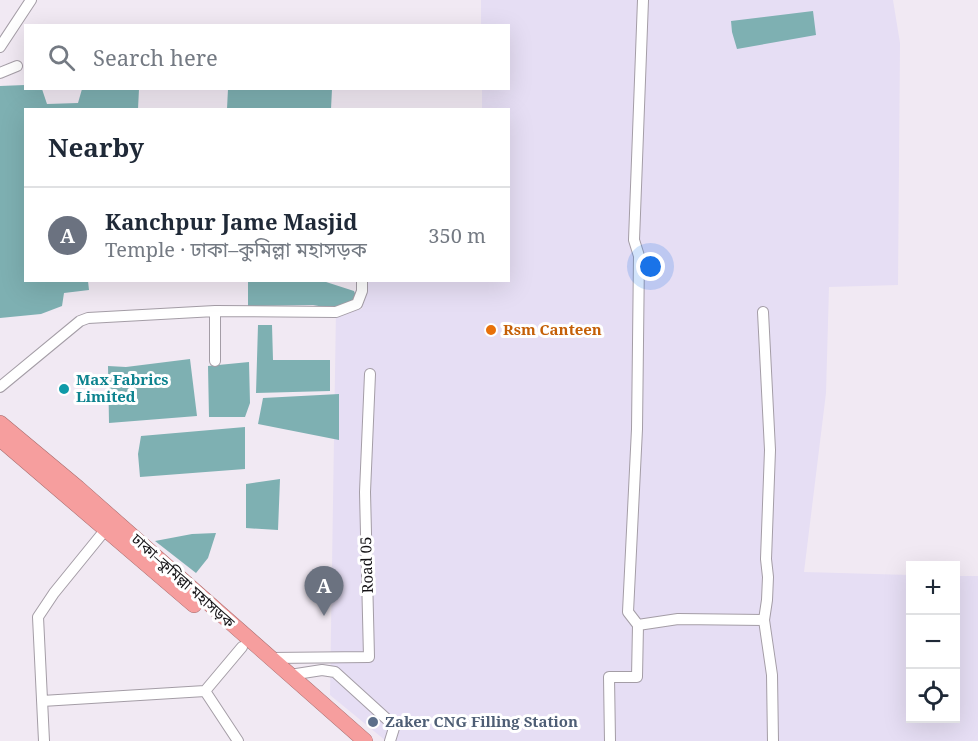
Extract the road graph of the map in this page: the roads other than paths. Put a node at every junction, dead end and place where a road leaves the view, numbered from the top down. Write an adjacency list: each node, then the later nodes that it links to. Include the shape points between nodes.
1 (31, 0): 3 (street)
2 (643, 0): 17 (street, via 634,240 639,256 637,417 628,612)
3 (0, 47)
4 (17, 66): 5 (street)
5 (0, 73)
6 (362, 282): 7 (street, via 357,304 336,312)
7 (215, 311): 9 (street); 11 (street, via 88,318)
8 (763, 312): 16 (street, via 770,450)
9 (215, 361)
10 (369, 374): 19 (street, Road 05, via 365,492 369,657)
11 (0, 387)
12 (0, 423): 15 (highway, ঢাকা–কুমিল্লা মহাসড়ক, via 78,488)
13 (0, 439): 14 (highway, ঢাকা–কুমিল্লা মহাসড়ক)
14 (106, 529): 15 (highway, ঢাকা–কুমিল্লা মহাসড়ক); 22 (street, via 38,617)
15 (204, 607): 18 (highway, ঢাকা–কুমিল্লা মহাসড়ক); 19 (highway, ঢাকা–কুমিল্লা মহাসড়ক)
16 (764, 620): 17 (street, via 678,619); 29 (street, via 772,675)
17 (638, 625): 28 (street, via 637,677 609,677)
18 (242, 647): 21 (street); 25 (highway, ঢাকা–কুমিল্লা মহাসড়ক)
19 (270, 658): 20 (highway, ঢাকা–কুমিল্লা মহাসড়ক)
20 (290, 675): 26 (highway, ঢাকা–কুমিল্লা মহাসড়ক); 27 (street, via 335,672 390,722)
21 (205, 691): 22 (street); 24 (street)
22 (42, 701): 23 (street)
23 (44, 741)
24 (238, 741)
25 (350, 741)
26 (365, 741)
27 (390, 741)
28 (610, 741)
29 (773, 741)

